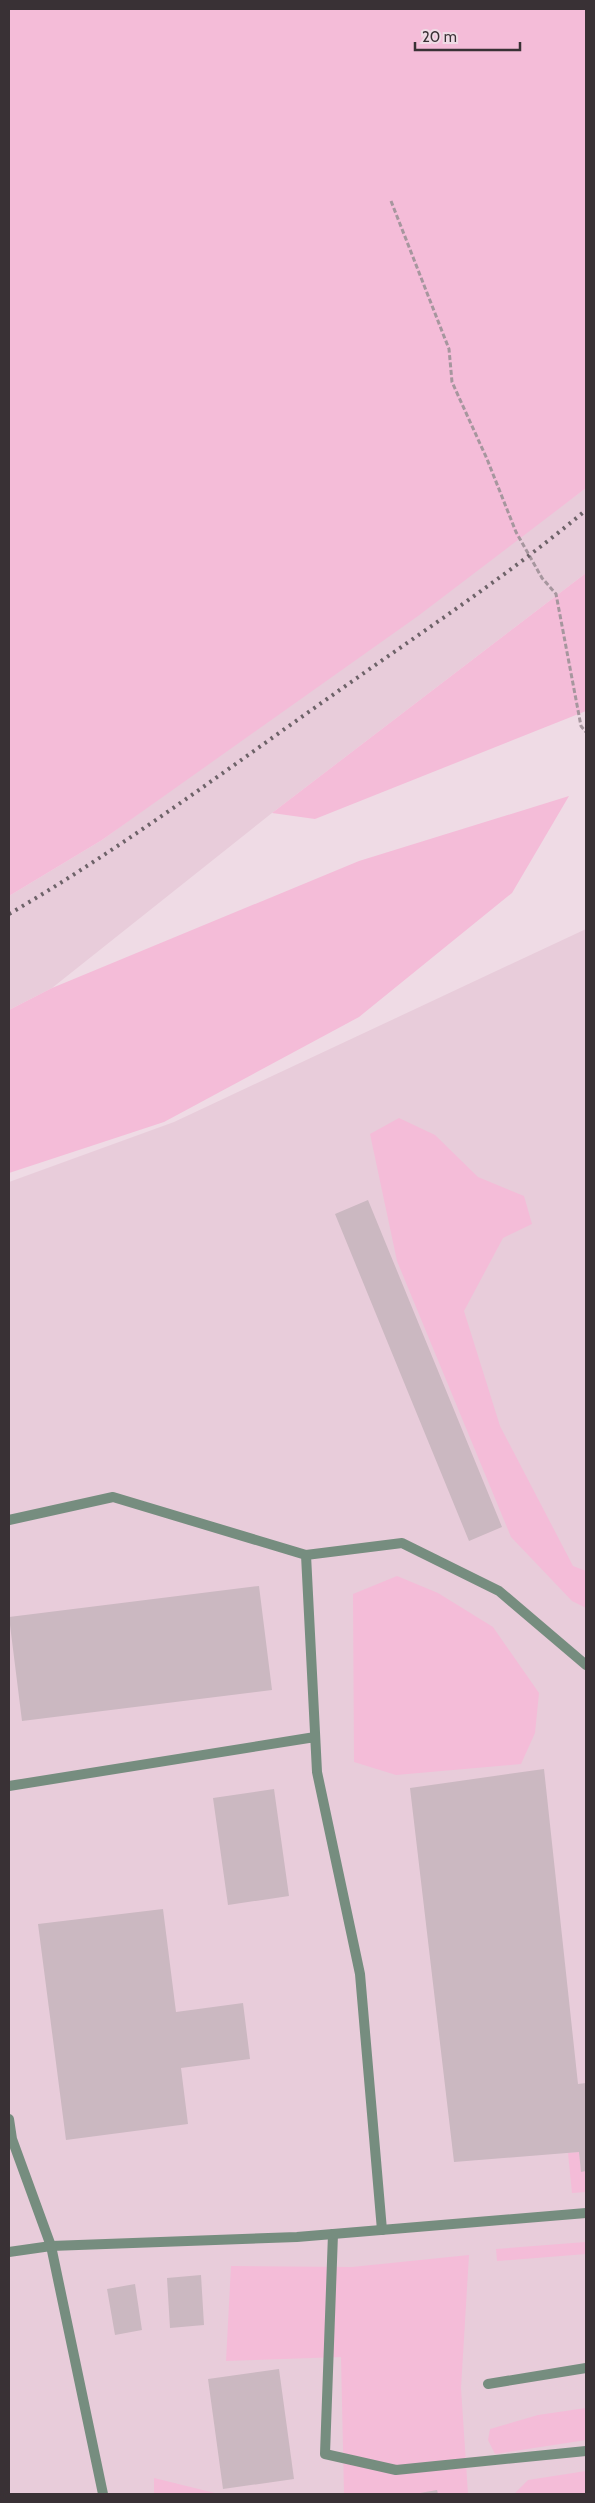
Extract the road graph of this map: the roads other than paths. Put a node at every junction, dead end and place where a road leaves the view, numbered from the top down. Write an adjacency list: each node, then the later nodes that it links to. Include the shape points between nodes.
1 (10, 1519): 2 (street, via 113,1498)
2 (306, 1555): 3 (street, via 402,1543 500,1591); 4 (street)
3 (586, 1665)
4 (315, 1737): 5 (street); 8 (street, via 317,1772 360,1974)
5 (9, 1786)
6 (9, 2119): 10 (street, via 12,2139)
7 (586, 2212): 8 (street)
8 (382, 2230): 9 (street)
9 (334, 2234): 10 (street); 14 (street, via 325,2454 396,2470)
10 (51, 2246): 11 (street); 15 (street)
11 (9, 2252)
12 (586, 2368): 13 (street)
13 (488, 2384)
14 (586, 2451)
15 (103, 2494)

